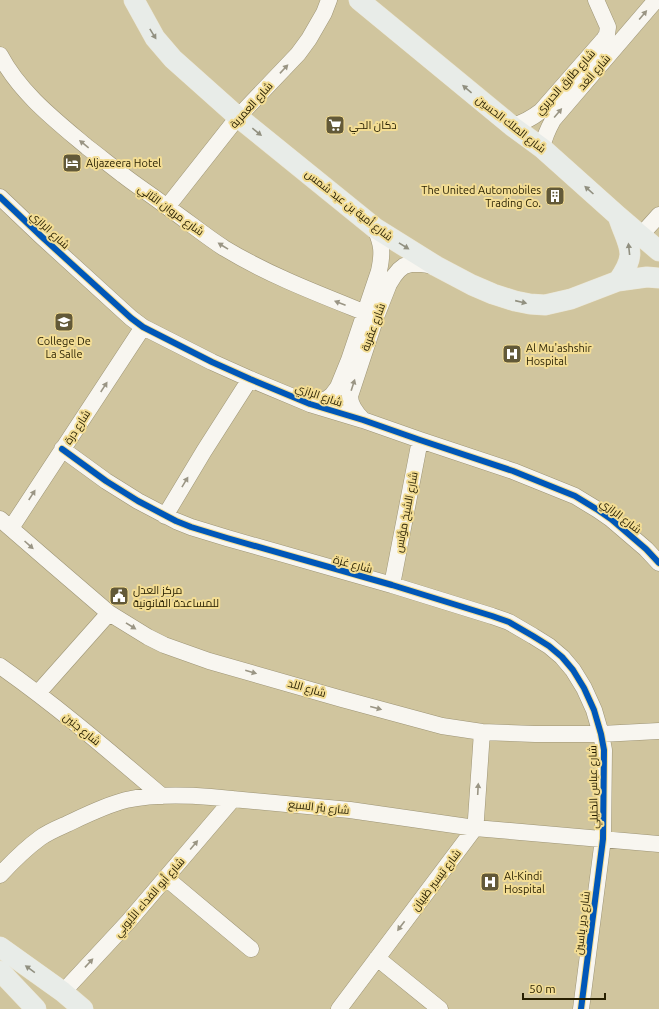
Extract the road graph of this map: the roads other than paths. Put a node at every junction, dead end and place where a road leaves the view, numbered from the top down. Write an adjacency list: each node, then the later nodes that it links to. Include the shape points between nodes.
1 (134, 0): 9 (main road, شارع أمية بن عبد شمس, one-way to 9, via 155,38 173,59)
2 (329, 0): 9 (street, شارع العمرية, one-way to 2, via 298,54 324,13)
3 (359, 0): 10 (main road, شارع الملك الحسين, one-way to 3)
4 (596, 0): 6 (street)
5 (656, 0): 7 (street, شارع الغد, one-way to 5)
6 (608, 27): 7 (street); 10 (street, شارع طارق الحريري, via 604,39 549,103 532,117)
7 (625, 36): 11 (street, شارع الغد, one-way to 7, via 553,120)
8 (0, 55): 13 (street, شارع مروان الثاني, one-way to 8, via 121,174 42,109 25,91)
9 (238, 117): 13 (street, شارع العمرية); 16 (main road, شارع أمية بن عبد شمس, one-way to 16)
10 (512, 126): 11 (main road, شارع الملك الحسين)
11 (542, 148): 15 (main road, شارع الملك الحسين, one-way to 11)
12 (0, 197): 23 (street, شارع الرازي)
13 (167, 207): 22 (street, شارع مروان الثاني, one-way to 13, via 277,276 234,253)
14 (659, 215): 17 (street)
15 (618, 216): 17 (main road, شارع الملك الحسين); 21 (main road, one-way to 15, via 628,266 630,252)
16 (375, 228): 19 (main road, شارع أمية بن عبد شمس, one-way to 19); 22 (street, شارع عقربة, via 382,255)
17 (640, 235): 18 (main road, شارع الملك الحسين)
18 (659, 251)
19 (436, 266): 21 (main road, شارع أمية بن عبد شمس, one-way to 21, via 493,294 530,304 557,303); 22 (street, شارع عقربة, via 404,266 389,284)
20 (659, 278): 21 (main road)
21 (618, 281)
22 (370, 315): 25 (street, شارع عقربة, via 332,396); 26 (street, شارع عقربة, one-way to 22, via 350,402 350,396)
23 (143, 327): 24 (street, شارع الرازي); 28 (street, شارع درة, one-way to 23)
24 (250, 379): 25 (street, شارع الرازي); 29 (street, one-way to 24)
25 (310, 404): 26 (street, شارع الرازي)
26 (363, 420): 27 (street, شارع الرازي)
27 (420, 440): 31 (street, شارع الرازي, via 513,471 584,500 611,519); 32 (street, شارع الشيخ مؤنس)
28 (62, 449): 29 (street, شارع غزة, via 106,481); 30 (street, شارع درة, one-way to 28)
29 (165, 516): 32 (street, شارع غزة, via 227,538)
30 (5, 523): 33 (street, شارع اللد, one-way to 33)
31 (659, 563)
32 (392, 585): 38 (street, شارع غزة, via 509,622 549,646 573,670 584,688)
33 (109, 613): 35 (street); 37 (street, شارع اللد, one-way to 37, via 164,645 209,661 442,726)
34 (0, 666): 35 (street, شارع جنين)
35 (38, 693): 39 (street, شارع جنين)
36 (659, 731): 38 (street, شارع اللد)
37 (482, 732): 38 (street, شارع اللد); 41 (street, one-way to 37)
38 (601, 734): 42 (street, شارع عباس الخليلي, via 604,750)
39 (162, 796): 40 (street, شارع بئر السبع); 44 (street, شارع بئر السبع, via 127,800 63,826 41,838)
40 (233, 799): 41 (street, شارع بئر السبع, via 350,810); 45 (street, شارع أبو الفداء الأيوبي, one-way to 40)
41 (475, 828): 42 (street, شارع بئر السبع); 48 (street, شارع تيسير ظبيان, one-way to 48)
42 (603, 840): 43 (street, شارع بئر السبع); 56 (street, شارع دير ياسين)
43 (659, 844)
44 (0, 875)
45 (166, 878): 47 (street); 50 (street, شارع أبو الفداء الأيوبي, one-way to 45)
46 (0, 947): 50 (main road, one-way to 46)
47 (251, 948)
48 (377, 958): 54 (street, شارع تيسير ظبيان); 55 (street)
49 (0, 971): 51 (main road)
50 (62, 992): 52 (main road, via 44,996); 53 (main road)
51 (36, 1009)
52 (39, 1009)
53 (83, 1009)
54 (339, 1009)
55 (440, 1009)
56 (581, 1009)

